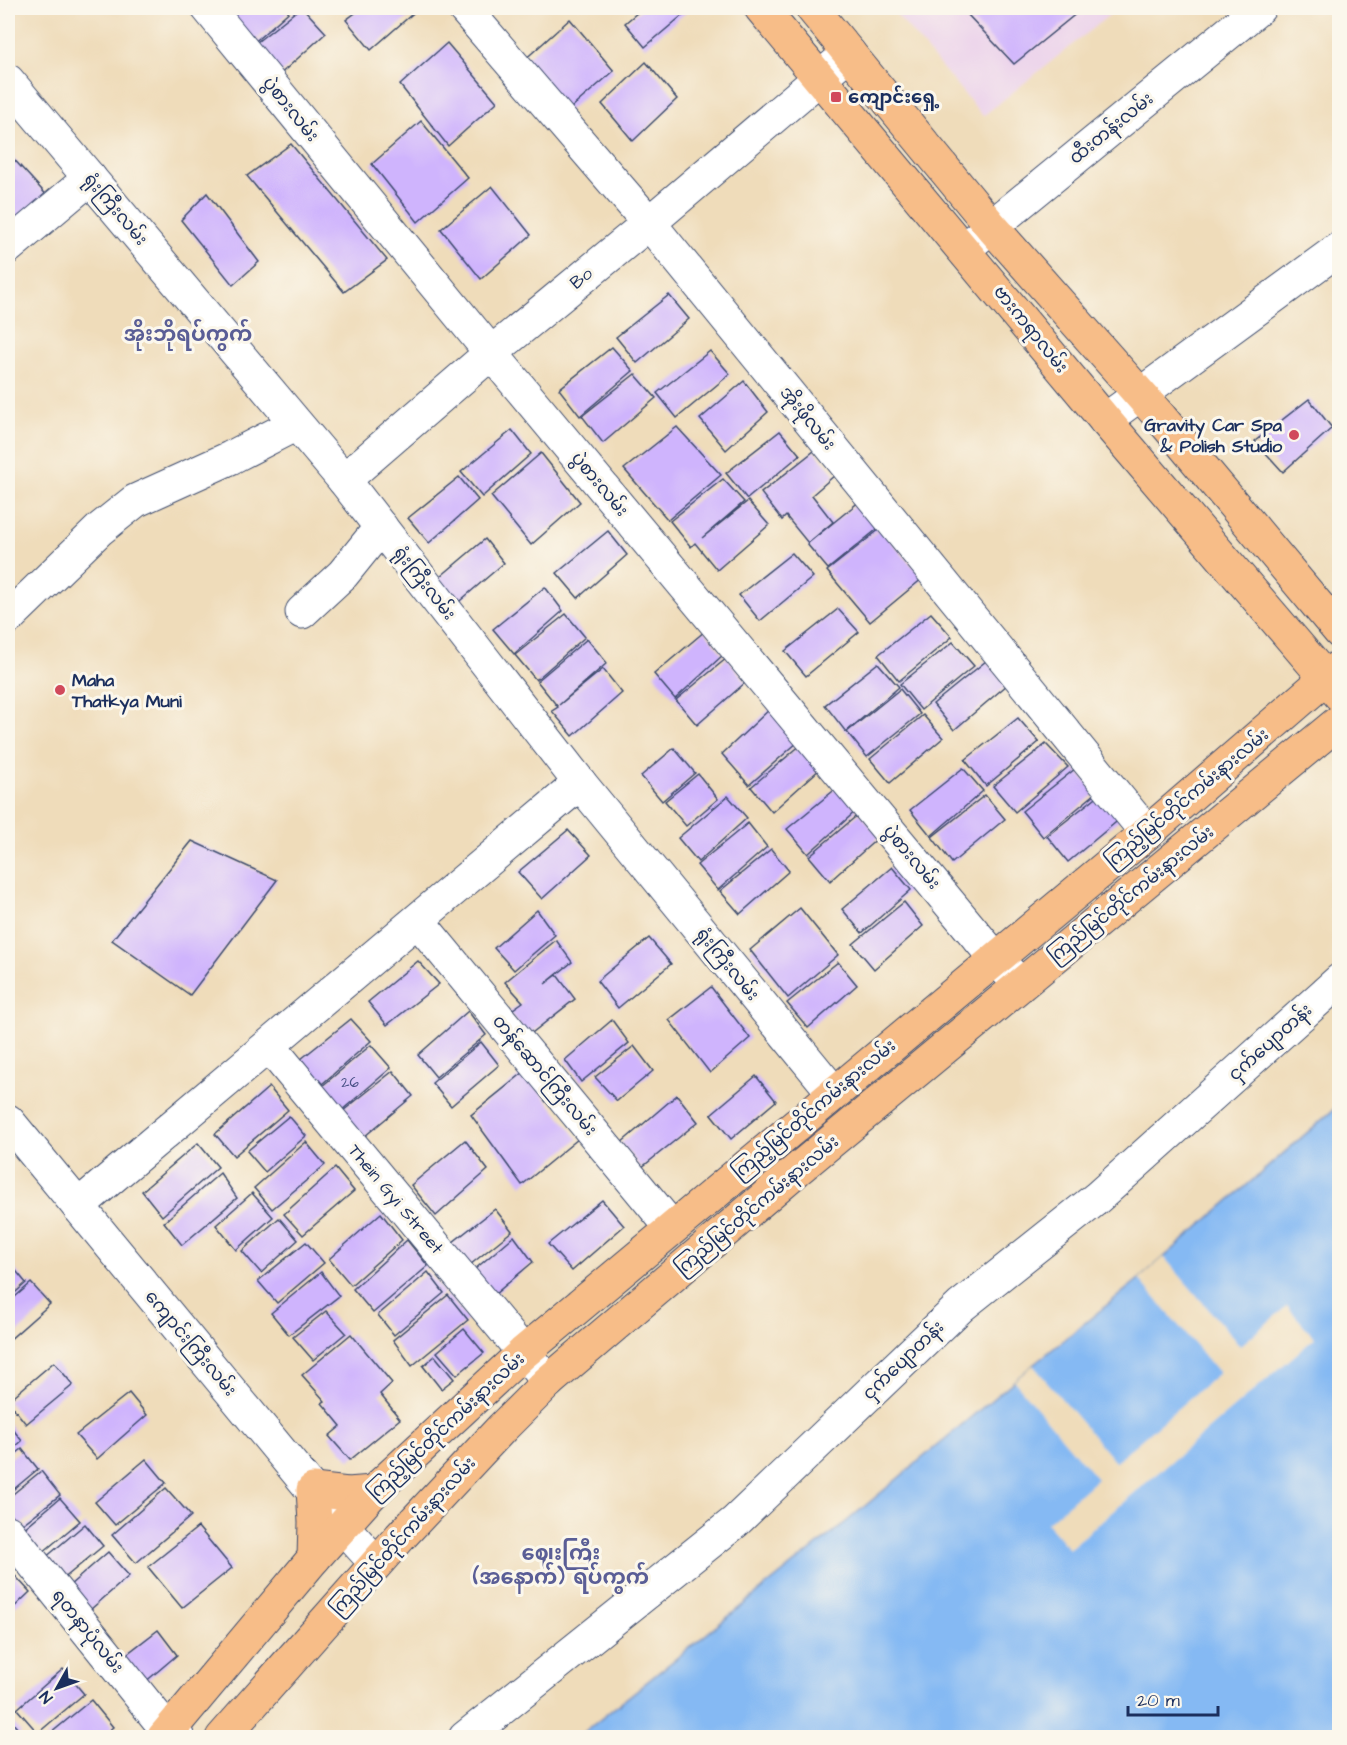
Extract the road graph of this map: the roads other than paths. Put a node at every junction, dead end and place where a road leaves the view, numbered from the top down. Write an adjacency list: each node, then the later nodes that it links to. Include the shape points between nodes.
1 (208, 8): 15 (street, ပွဲစားလမ်း)
2 (464, 8): 10 (street, အိုးဖိုလမ်း)
3 (761, 8): 7 (main road, ဗားကရာလမ်း)
4 (812, 8): 6 (main road, ဗားကရာလမ်း)
5 (1259, 8): 11 (street, ထီးတန်းလမ်း)
6 (849, 53): 7 (street, Bo); 11 (main road, ဗားကရာလမ်း)
7 (819, 78): 10 (street, Bo); 14 (main road, ဗားကရာလမ်း)
8 (8, 81): 9 (street, ရုံးကြီးလမ်း)
9 (90, 178): 12 (street); 18 (street, ရုံးကြီးလမ်း)
10 (649, 223): 15 (street, Bo); 29 (street, အိုးဖိုလမ်း)
11 (991, 226): 14 (street, ထီးတန်းလမ်း); 16 (main road, ဗားကရာလမ်း)
12 (8, 248)
13 (1340, 248): 16 (street)
14 (964, 249): 17 (main road, ဗားကရာလမ်း)
15 (490, 353): 19 (street, Bo); 31 (street, ပွဲစားလမ်း)
16 (1142, 395): 17 (street); 23 (main road, ဗားကရာလမ်း)
17 (1105, 420): 24 (main road, ဗားကရာလမ်း)
18 (297, 424): 19 (street, ရုံးကြီးလမ်း); 22 (street, via 135,501 100,529)
19 (344, 480): 20 (street, ရုံးကြီးလမ်း)
20 (381, 527): 21 (street, via 343,574); 28 (street, ရုံးကြီးလမ်း)
21 (302, 612)
22 (8, 618)
23 (1337, 626)
24 (1303, 649): 25 (main road); 26 (main road, via 1305,675)
25 (1335, 680): 26 (main road)
26 (1297, 704): 29 (main road, ကြည့်မြင်တိုင်ကမ်းနားလမ်း)
27 (1340, 721): 33 (main road, ကြည်မြင်တိုင်ကမ်းနားလမ်း)
28 (580, 783): 30 (street); 35 (street, ရုံးကြီးလမ်း)
29 (1147, 833): 31 (main road, ကြည့်မြင်တိုင်ကမ်းနားလမ်း)
30 (418, 921): 34 (street); 38 (street, တန်ဆောင်ကြီးလမ်း)
31 (996, 958): 33 (street, ပွဲစားလမ်း); 35 (main road, ကြည့်မြင်တိုင်ကမ်းနားလမ်း)
32 (1340, 980): 49 (street, ငှက်ပျောတန်း, via 1097,1198 961,1306 735,1522)
33 (1020, 984): 40 (main road, ကြည်မြင်တိုင်ကမ်းနားလမ်း)
34 (268, 1046): 37 (street); 39 (street, Thein Gyi Street)
35 (834, 1094): 38 (main road, ကြည့်မြင်တိုင်ကမ်းနားလမ်း)
36 (8, 1121): 37 (street, ကျောင်းကြီးလမ်း)
37 (78, 1206): 41 (street, ကျောင်းကြီးလမ်း)
38 (672, 1228): 39 (main road, ကြည့်မြင်တိုင်ကမ်းနားလမ်း)
39 (523, 1353): 40 (street, Thein Gyi Street); 42 (main road, ကြည့်မြင်တိုင်ကမ်းနားလမ်း)
40 (548, 1382): 46 (main road, ကြည်မြင်တိုင်ကမ်းနားလမ်း)
41 (313, 1490): 42 (main road); 43 (street, ကျောင်းကြီးလမ်း); 45 (main road)
42 (374, 1492): 43 (main road, ကြည့်မြင်တိုင်ကမ်းနားလမ်း)
43 (342, 1526): 45 (main road); 46 (street, ကျောင်းကြီးလမ်း)
44 (8, 1532): 47 (street, ရတနာပုံလမ်း)
45 (314, 1558): 47 (main road)
46 (376, 1563): 48 (main road, ကြည်မြင်တိုင်ကမ်းနားလမ်း)
47 (170, 1735)
48 (222, 1737)
49 (465, 1737)

